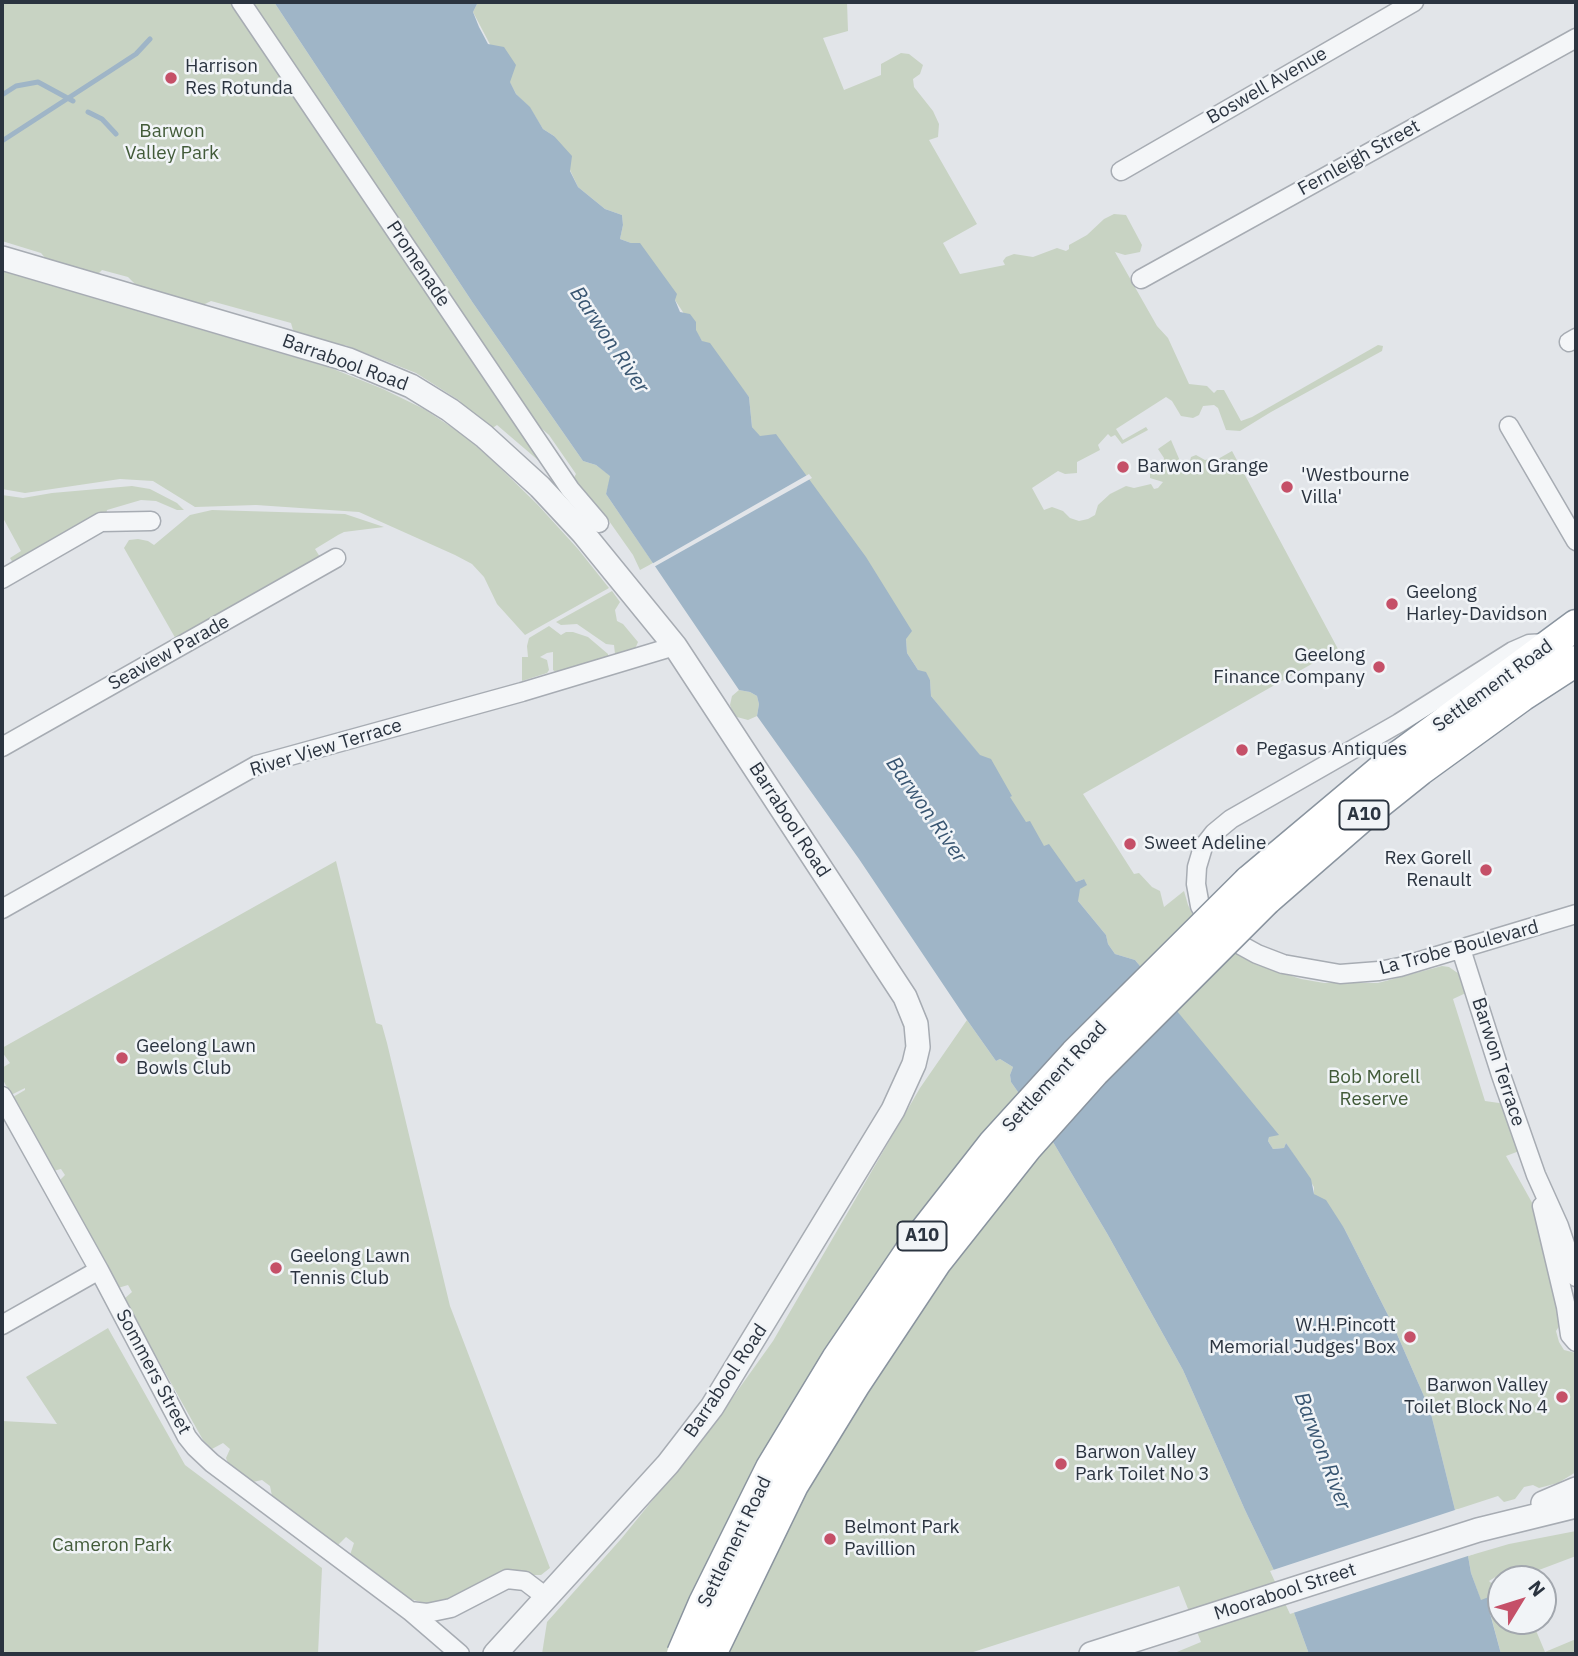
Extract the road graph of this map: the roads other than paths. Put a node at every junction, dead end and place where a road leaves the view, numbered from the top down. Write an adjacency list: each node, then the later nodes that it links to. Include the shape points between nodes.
1 (241, 2): 10 (street, Promenade, via 570,489)
2 (1414, 2): 4 (street, Boswell Avenue)
3 (1576, 38): 6 (street, Fernleigh Street)
4 (1121, 171)
5 (2, 258): 16 (street, Barrabool Road, via 279,338 411,386 484,436 540,487)
6 (1141, 279)
7 (1509, 426): 8 (street)
8 (1570, 517): 11 (street)
9 (151, 521): 13 (street, via 101,522)
10 (599, 523)
11 (1576, 541)
12 (336, 558): 18 (street, Seaview Parade)
13 (2, 579)
14 (1576, 625): 15 (highway, Settlement Road / A10)
15 (1550, 643): 19 (highway, Settlement Road / A10, via 1392,761); 22 (street, La Trobe Boulevard, via 1513,651 1399,723 1237,815 1210,838 1200,854 1196,884 1206,916 1237,943 1270,959 1310,970 1354,974 1400,967)
16 (675, 646): 20 (street, River View Terrace, via 257,765); 30 (street, Barrabool Road, via 905,997 916,1024 918,1047 893,1110 712,1407 668,1464)
17 (1576, 661): 19 (highway, Settlement Road / A10, via 1511,703)
18 (2, 747)
19 (1258, 890): 36 (highway, Settlement Road / A10, bridge, via 1074,1054 994,1143 915,1244 771,1468); 37 (highway, Settlement Road / A10, bridge, via 1027,1147 936,1262 793,1485)
20 (2, 909)
21 (1576, 914): 22 (street, La Trobe Boulevard)
22 (1461, 949): 24 (street, Barwon Terrace)
23 (2, 1096): 25 (street, Sommers Street)
24 (1536, 1175): 26 (street, Barwon Terrace); 28 (street, Barwon Terrace, via 1570,1335)
25 (99, 1270): 27 (street); 31 (street, Sommers Street, via 195,1447)
26 (1576, 1277)
27 (2, 1325)
28 (1576, 1342)
29 (1574, 1495): 38 (street, Moorabool Street)
30 (546, 1597): 31 (street, via 528,1583 510,1579 451,1608); 32 (street, Barrabool Road)
31 (410, 1611): 33 (street, Sommers Street)
32 (521, 1626): 34 (street, Barrabool Road); 35 (street)
33 (460, 1654)
34 (495, 1654)
35 (519, 1654)
36 (682, 1654)
37 (711, 1654)
38 (1091, 1654)

